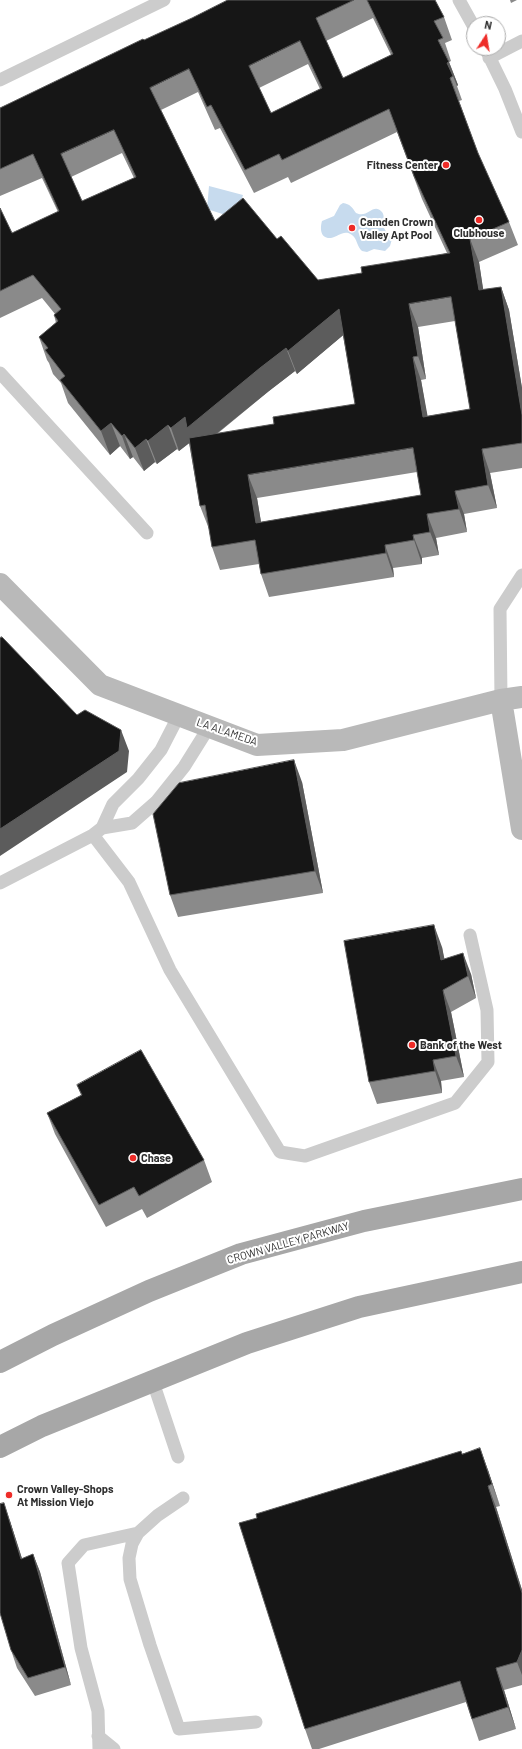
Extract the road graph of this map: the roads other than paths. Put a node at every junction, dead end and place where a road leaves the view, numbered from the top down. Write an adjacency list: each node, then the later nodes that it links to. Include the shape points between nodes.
1 (164, 0): 7 (lane)
2 (459, 0): 3 (lane)
3 (468, 16)
4 (522, 41): 5 (lane)
5 (506, 46)
6 (488, 56): 8 (lane)
7 (0, 80)
8 (522, 132)
9 (0, 373): 10 (lane)
10 (147, 533)
11 (522, 575): 14 (lane, via 500,609)
12 (0, 584): 15 (street, LA ALAMEDA, via 100,685)
13 (522, 697): 14 (street, LA ALAMEDA)
14 (501, 700): 16 (street, LA ALAMEDA, via 343,740 257,745); 17 (street)
15 (179, 715): 16 (street, LA ALAMEDA); 18 (lane, via 161,750 138,780 113,804)
16 (209, 727): 18 (lane, via 184,767 156,802 132,824)
17 (522, 829)
18 (97, 832): 19 (lane); 20 (lane, via 129,882 170,970 280,1152 305,1156 455,1103 488,1062 487,1010)
19 (0, 883)
20 (470, 936)
21 (522, 1189): 23 (main road, CROWN VALLEY PARKWAY, via 364,1221 241,1254 53,1334)
22 (522, 1272): 24 (main road, via 358,1307 247,1343)
23 (0, 1362)
24 (153, 1382): 25 (main road, via 42,1426); 26 (lane)
25 (0, 1447)
26 (178, 1457)
27 (183, 1498): 28 (lane)
28 (138, 1533): 29 (lane, via 130,1551 130,1579 179,1729); 30 (lane, via 84,1545 68,1563 81,1648 98,1712)
29 (256, 1722)
30 (98, 1736): 31 (lane); 32 (lane)
31 (99, 1749)
32 (114, 1749)

